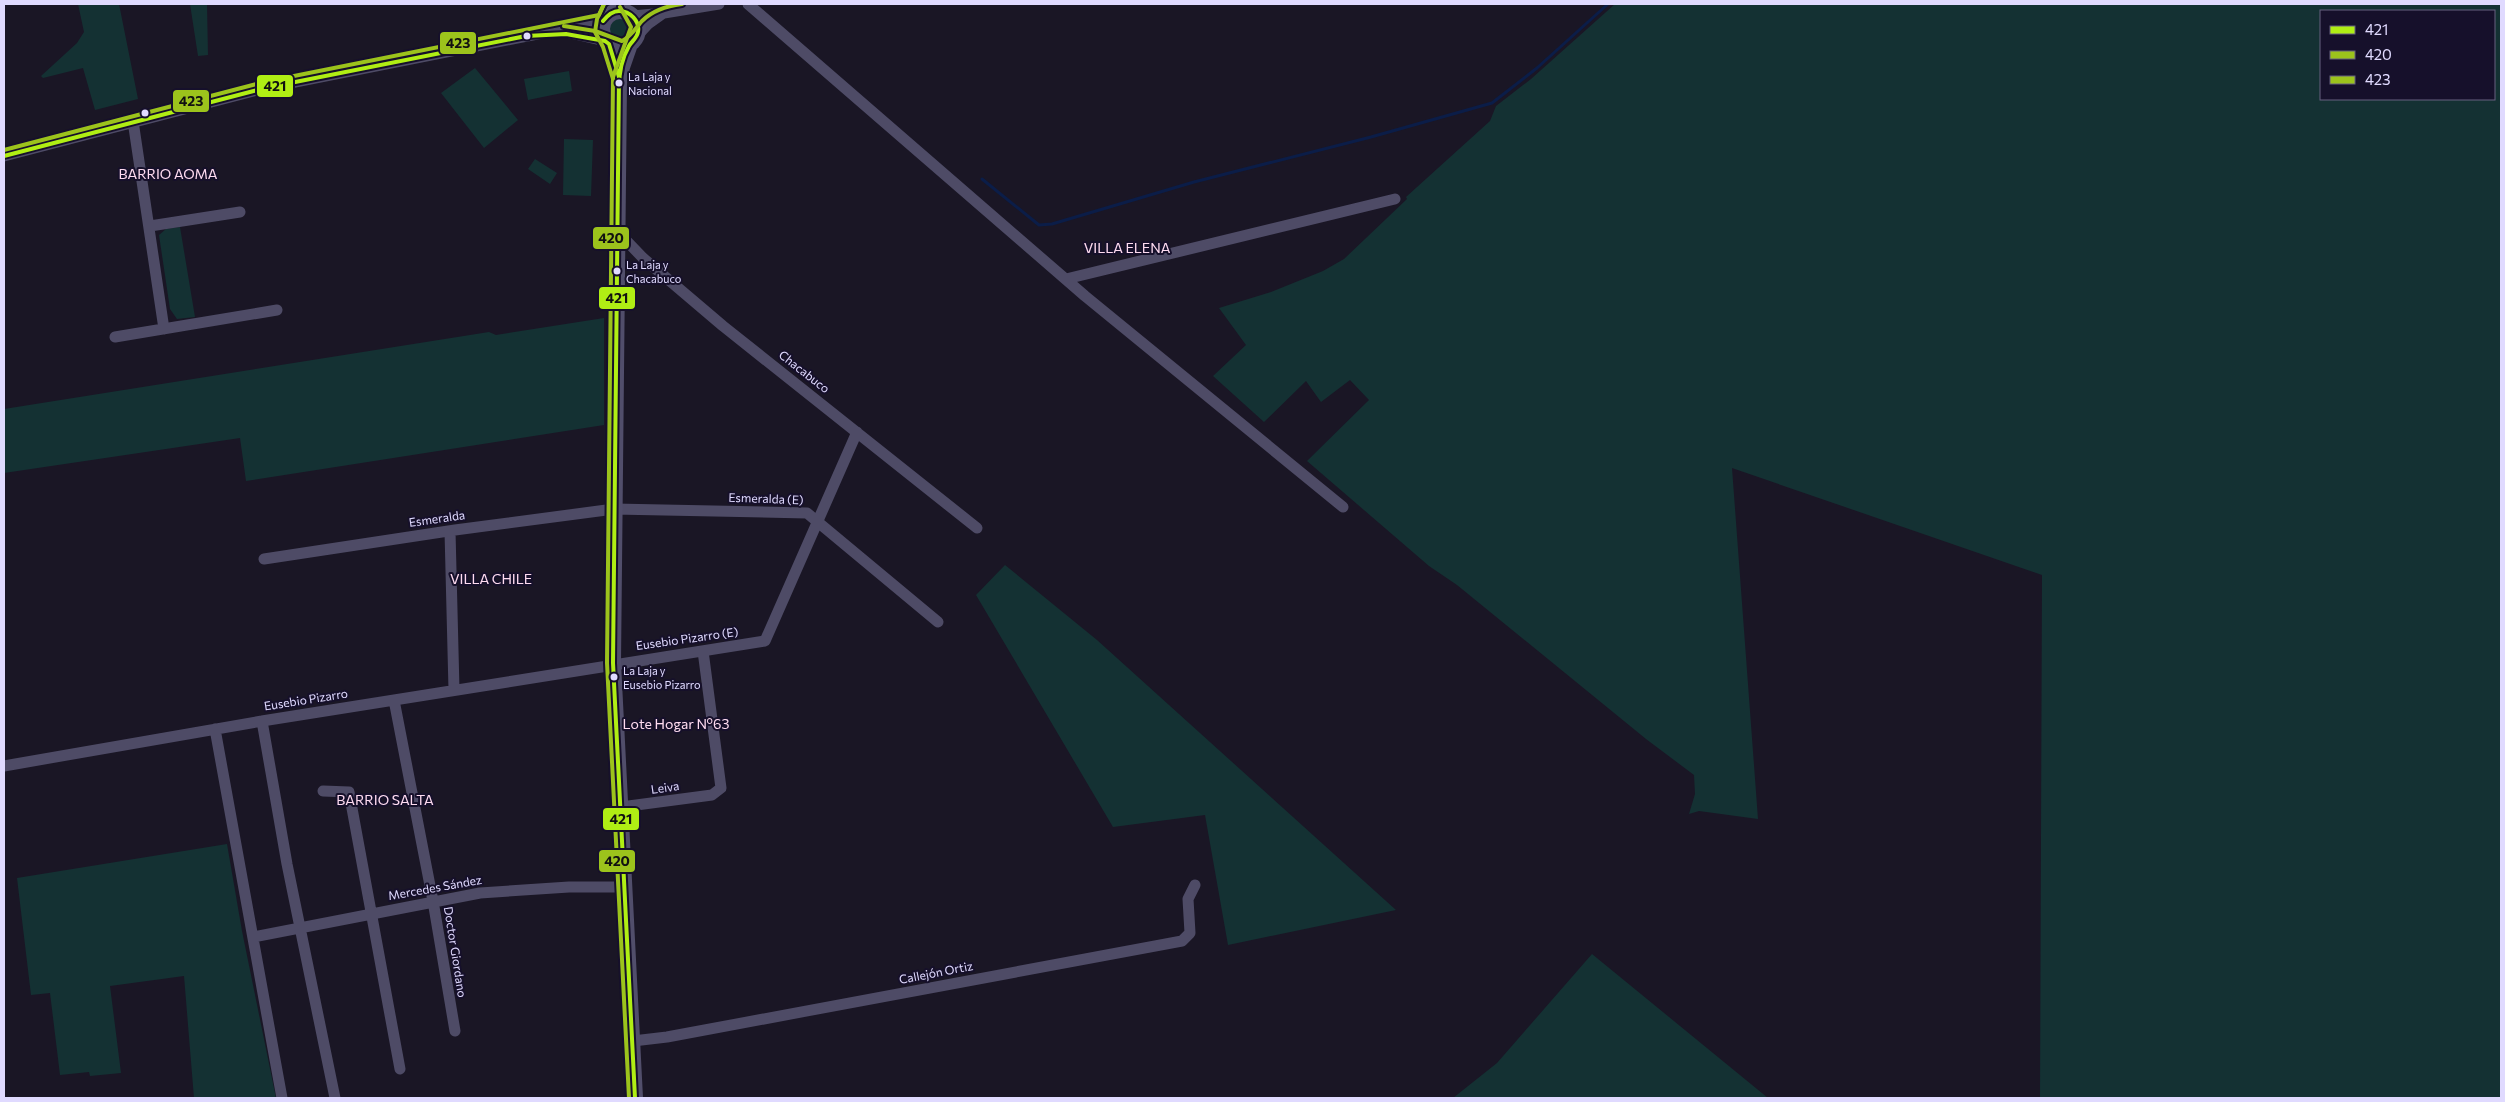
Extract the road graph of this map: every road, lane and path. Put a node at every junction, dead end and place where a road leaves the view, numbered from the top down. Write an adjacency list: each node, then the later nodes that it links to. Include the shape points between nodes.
1 (719, 4): 4 (street)
2 (748, 4): 16 (street)
3 (629, 11): 4 (street); 5 (main road); 7 (main road, via 638,29)
4 (664, 13): 7 (street, via 648,24)
5 (606, 14): 6 (street); 8 (main road, via 601,31)
6 (555, 32): 8 (street); 10 (street, via 265,88)
7 (634, 40): 8 (main road, via 616,47); 9 (main road)
8 (607, 42): 9 (main road)
9 (619, 77): 15 (main road)
10 (133, 121): 11 (street); 14 (street)
11 (4, 156)
12 (1395, 199): 16 (street)
13 (240, 212): 14 (street)
14 (150, 226): 18 (street)
15 (619, 233): 20 (street, Chacabuco, via 643,258 723,326); 22 (main road)
16 (1066, 279): 21 (street)
17 (277, 310): 18 (street)
18 (164, 329): 19 (street)
19 (114, 337)
20 (857, 432): 23 (street); 24 (street, Chacabuco)
21 (1343, 507)
22 (614, 509): 23 (street, Esmeralda (E), via 807,513); 25 (street, Esmeralda); 29 (main road)
23 (819, 522): 27 (street, Esmeralda (E)); 28 (street, Eusebio Pizarro (E), via 765,640)
24 (977, 528)
25 (450, 530): 26 (street, Esmeralda); 30 (street)
26 (264, 559)
27 (938, 622)
28 (703, 651): 29 (street, Eusebio Pizarro (E)); 36 (street, Leiva, via 721,788 712,795)
29 (613, 663): 30 (street, Eusebio Pizarro); 36 (main road)
30 (454, 690): 31 (street, Eusebio Pizarro)
31 (394, 700): 32 (street, Eusebio Pizarro); 39 (street, Doctor Giordano)
32 (262, 721): 33 (street, Eusebio Pizarro); 41 (street)
33 (215, 729): 34 (street, Eusebio Pizarro); 42 (street)
34 (4, 766)
35 (323, 791): 40 (street, via 349,792)
36 (621, 807): 38 (main road)
37 (1195, 885): 44 (street, Callejón Ortiz, via 1188,899 1190,933 1182,941 667,1038)
38 (625, 887): 39 (street, Mercedes Sández, via 507,891); 44 (main road)
39 (433, 901): 40 (street, Mercedes Sández); 43 (street, Doctor Giordano)
40 (372, 913): 41 (street, Mercedes Sández); 45 (street)
41 (300, 927): 42 (street, Mercedes Sández); 47 (street)
42 (253, 937): 46 (street)
43 (455, 1031)
44 (633, 1041): 48 (main road)
45 (400, 1069)
46 (282, 1098)
47 (335, 1098)
48 (635, 1098)

